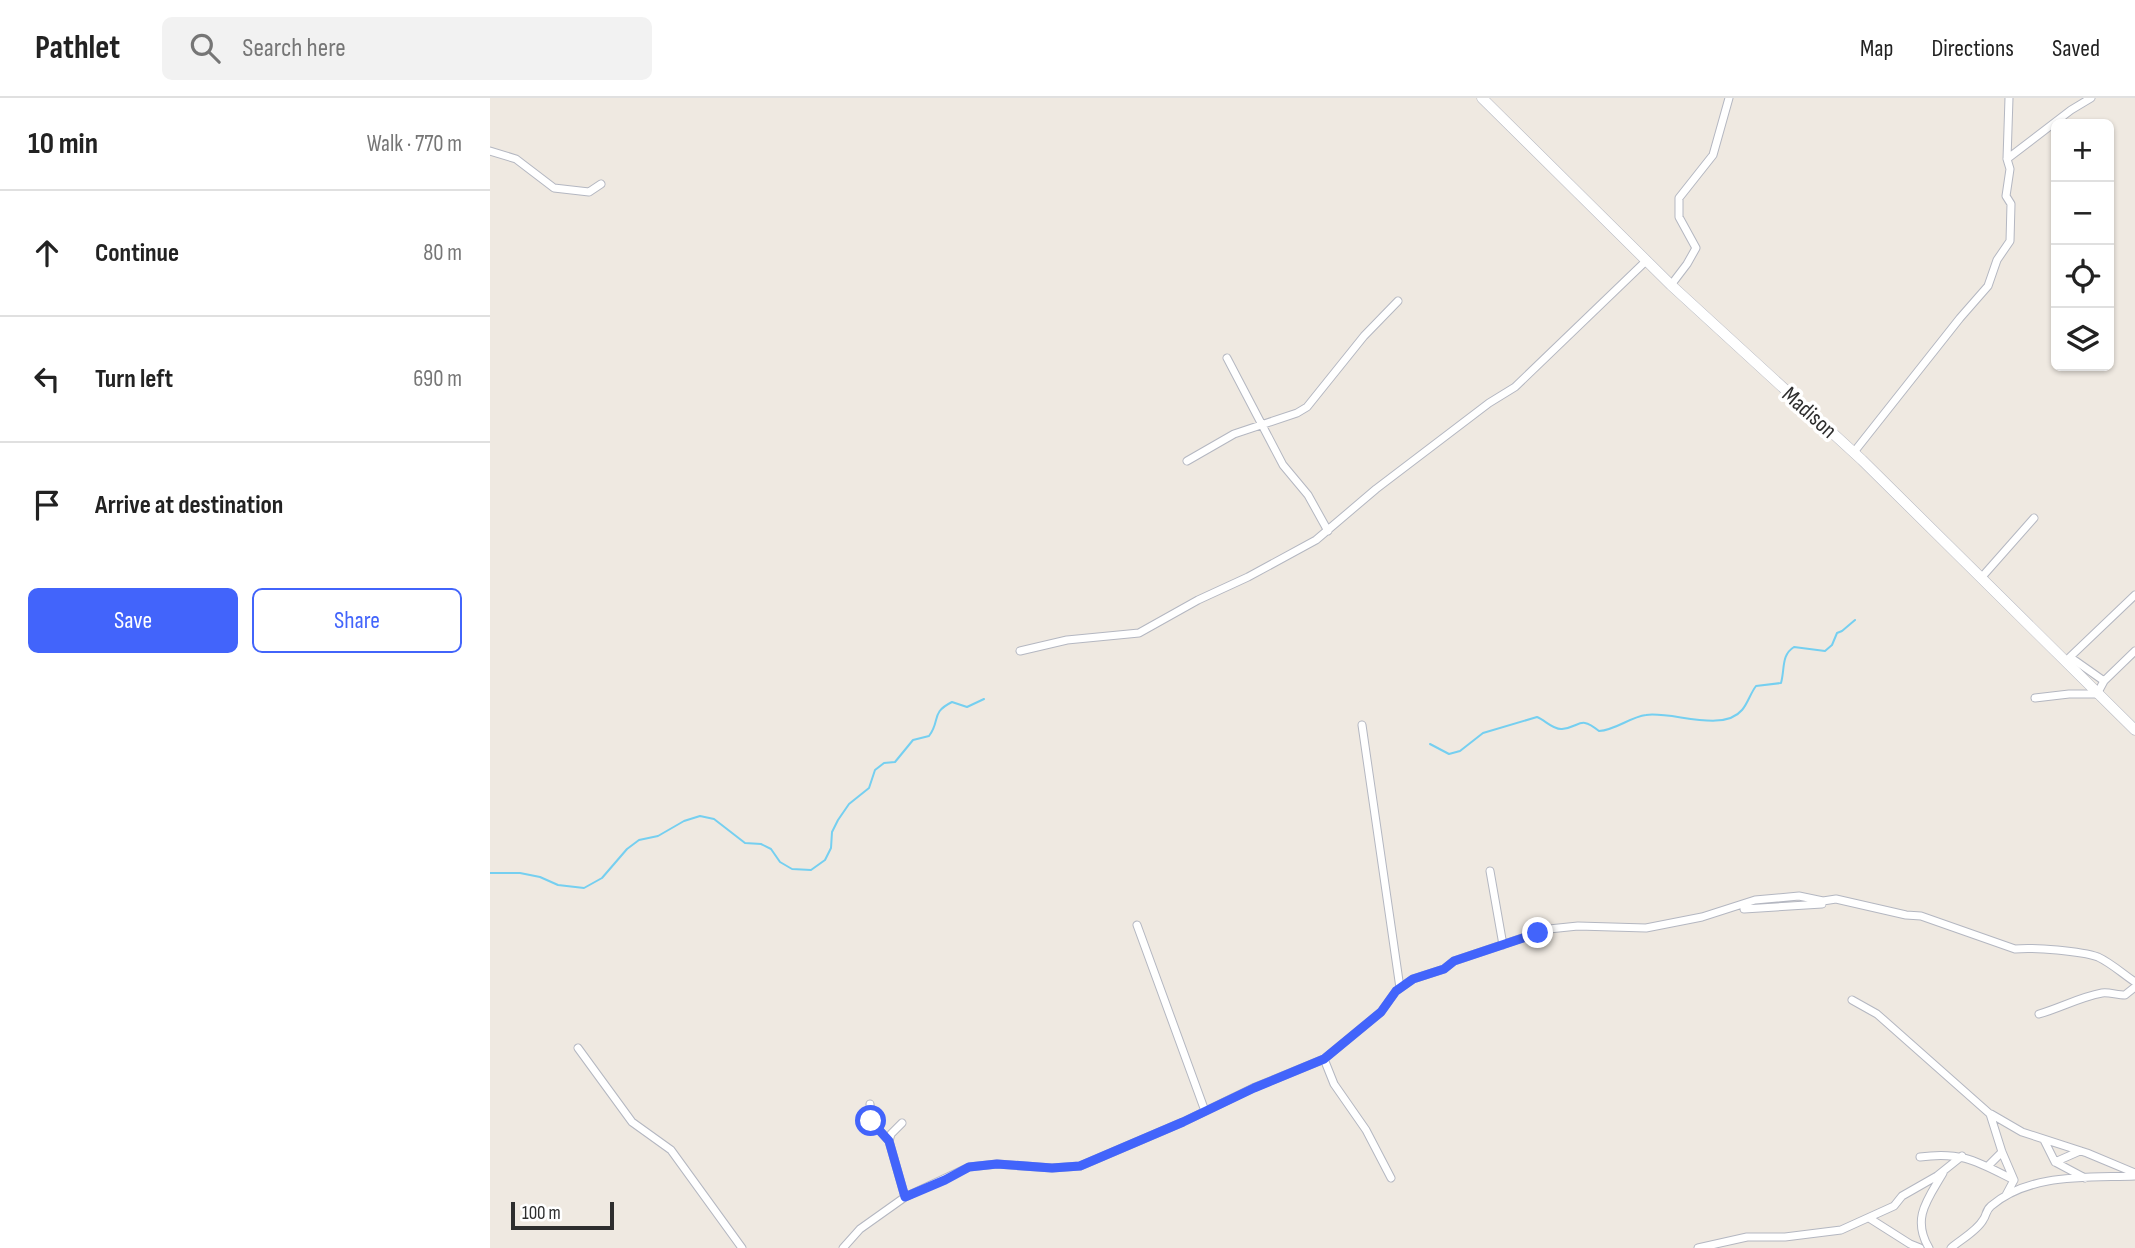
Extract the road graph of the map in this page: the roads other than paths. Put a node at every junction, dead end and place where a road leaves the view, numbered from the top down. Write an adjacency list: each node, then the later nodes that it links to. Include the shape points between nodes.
1 (1482, 98): 8 (street, Madison)
2 (1729, 98): 9 (street, via 1713,155 1679,198 1679,218 1696,248)
3 (2009, 98): 6 (street)
4 (2091, 98): 6 (street)
5 (490, 152): 7 (street, via 516,159 554,188 589,192)
6 (2007, 159): 13 (street, via 2010,241 1997,260 1989,286)
7 (601, 184)
8 (1647, 260): 9 (street, Madison); 16 (street, via 1515,387 1370,493)
9 (1671, 285): 13 (street, Madison)
10 (1398, 301): 12 (street, via 1307,407)
11 (1227, 358): 12 (street)
12 (1261, 425): 14 (street, via 1234,434); 16 (street)
13 (1854, 452): 17 (street, Madison)
14 (1187, 461)
15 (2034, 518): 17 (street)
16 (1328, 531): 19 (street, via 1139,633 1067,640)
17 (1981, 578): 22 (street, Madison)
18 (2135, 595): 21 (street, via 2070,656)
19 (1020, 651)
20 (2135, 651): 21 (street)
21 (2104, 681): 22 (street)
22 (2098, 694): 23 (street); 25 (street, Madison)
23 (2035, 698)
24 (1362, 725): 31 (street)
25 (2135, 730)
26 (1490, 871): 28 (street)
27 (1137, 925): 37 (street)
28 (1503, 945): 29 (street, via 1549,929 1647,928 1755,900 1799,897 1842,900 1922,916 2015,949 2090,955); 31 (street, via 1454,961)
29 (2135, 982)
30 (2135, 987): 33 (street, via 2125,995 2105,992)
31 (1400, 988): 35 (street, via 1381,1012)
32 (1852, 1000): 38 (street, via 1877,1014)
33 (2039, 1014)
34 (578, 1048): 56 (street, via 632,1122 671,1150)
35 (1324, 1059): 37 (street); 50 (street, via 1334,1084 1366,1130)
36 (870, 1104): 41 (street, via 871,1121)
37 (1205, 1111): 54 (street, via 1080,1166 969,1167)
38 (1990, 1114): 40 (street); 43 (street)
39 (902, 1123): 41 (street)
40 (2044, 1140): 42 (street); 46 (street)
41 (889, 1141): 54 (street)
42 (2080, 1151): 46 (street); 49 (street)
43 (2002, 1152): 47 (street); 52 (street)
44 (1962, 1156): 45 (street); 47 (street); 48 (street)
45 (1920, 1157)
46 (2055, 1162): 51 (street)
47 (1988, 1166): 52 (street)
48 (1946, 1169): 55 (street); 60 (street, via 1922,1215 1920,1228)
49 (2135, 1175): 51 (street)
50 (1391, 1178)
51 (2085, 1178): 53 (street, via 2029,1184)
52 (2014, 1180): 53 (street)
53 (2005, 1196): 61 (street)
54 (905, 1197): 57 (street, via 860,1228)
55 (1869, 1218): 58 (street, via 1841,1230 1747,1237); 59 (street)
56 (743, 1248)
57 (843, 1248)
58 (1698, 1248)
59 (1920, 1248)
60 (1929, 1248)
61 (1951, 1248)

